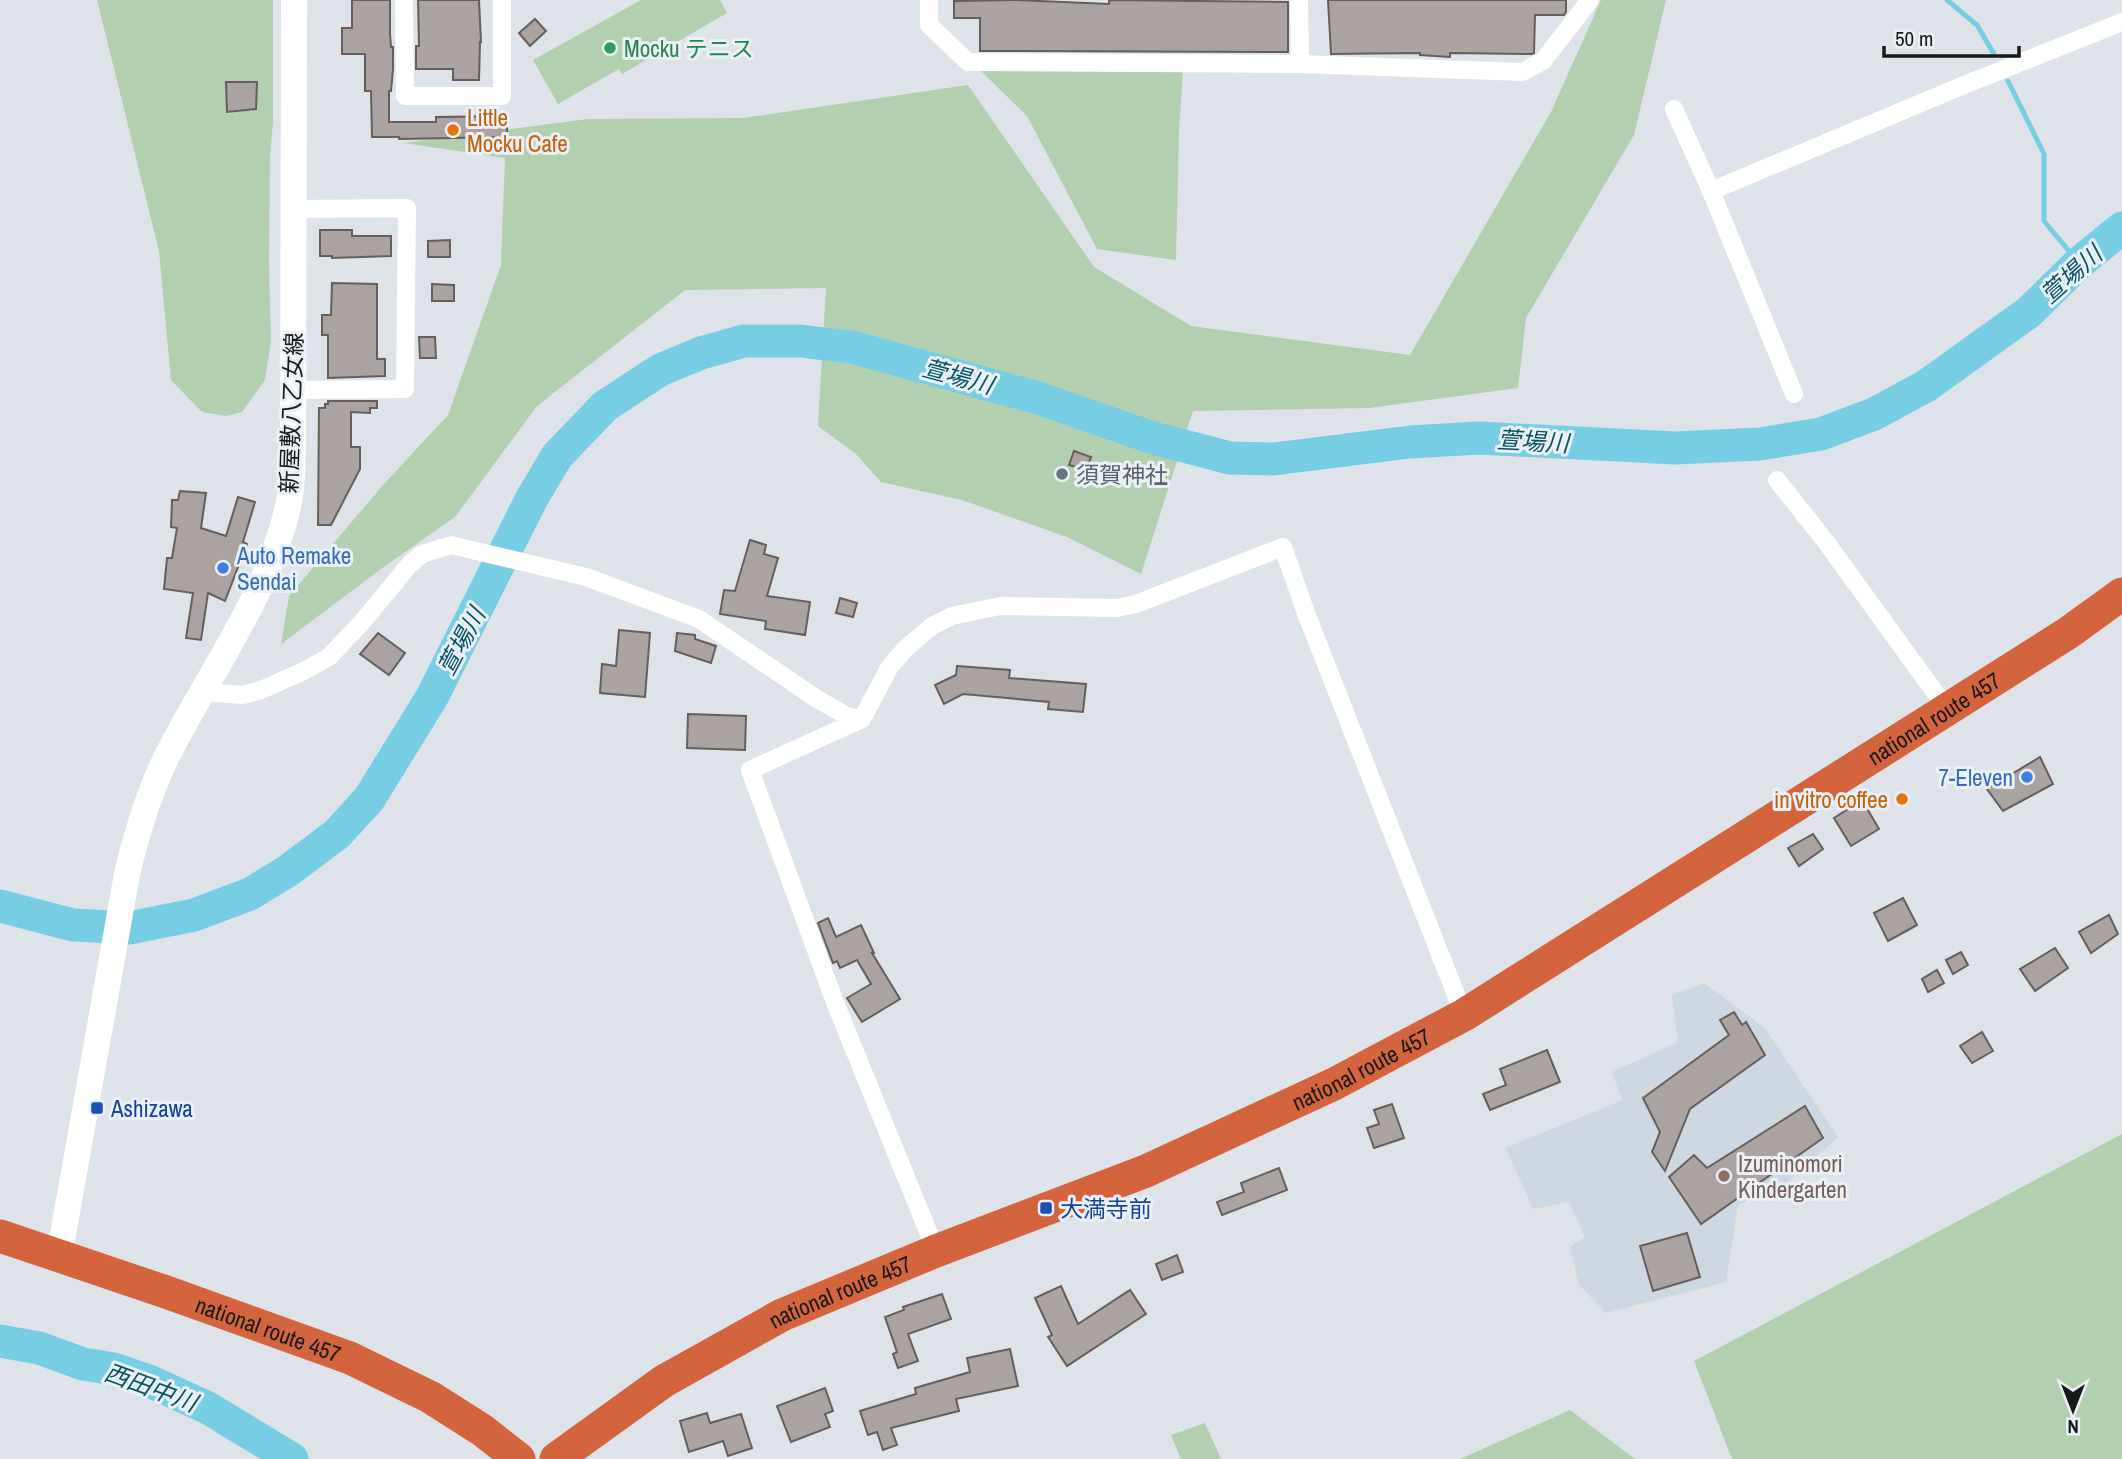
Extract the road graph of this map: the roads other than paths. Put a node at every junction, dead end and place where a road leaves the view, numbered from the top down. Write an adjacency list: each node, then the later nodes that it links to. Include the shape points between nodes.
1 (294, 0): 11 (street, 新屋敷八乙女線)
2 (404, 0): 3 (street, via 405,96 502,96)
3 (502, 0)
4 (929, 0): 8 (street, via 929,25 968,62)
5 (1299, 0): 8 (street)
6 (1590, 0): 8 (street, via 1542,61 1522,72)
7 (2122, 22): 10 (street)
8 (1300, 64)
9 (1674, 109): 10 (street)
10 (1711, 191): 13 (street)
11 (293, 209): 12 (street, 新屋敷八乙女線); 12 (street, via 408,208 405,389)
12 (293, 390): 16 (street, 新屋敷八乙女線, via 290,495 283,524 254,598)
13 (1794, 394)
14 (1777, 480): 17 (street)
15 (2122, 594): 17 (highway, national route 457)
16 (203, 692): 18 (street, via 243,695 321,662 363,621 410,564 422,554 450,545 586,577 699,619 817,699 847,716); 22 (street, 新屋敷八乙女線, via 154,784 127,874)
17 (1947, 709): 19 (highway, national route 457)
18 (863, 719): 19 (street, via 906,648 952,616 1000,606 1117,608 1283,547); 21 (street, via 750,770 836,1004)
19 (1464, 1015): 21 (highway, national route 457, via 1334,1084 1146,1171)
20 (0, 1236): 22 (highway, national route 457)
21 (936, 1251): 24 (highway, national route 457, via 782,1315 664,1381)
22 (59, 1257): 23 (highway, national route 457, via 350,1358 430,1397)
23 (519, 1459)
24 (556, 1459)

